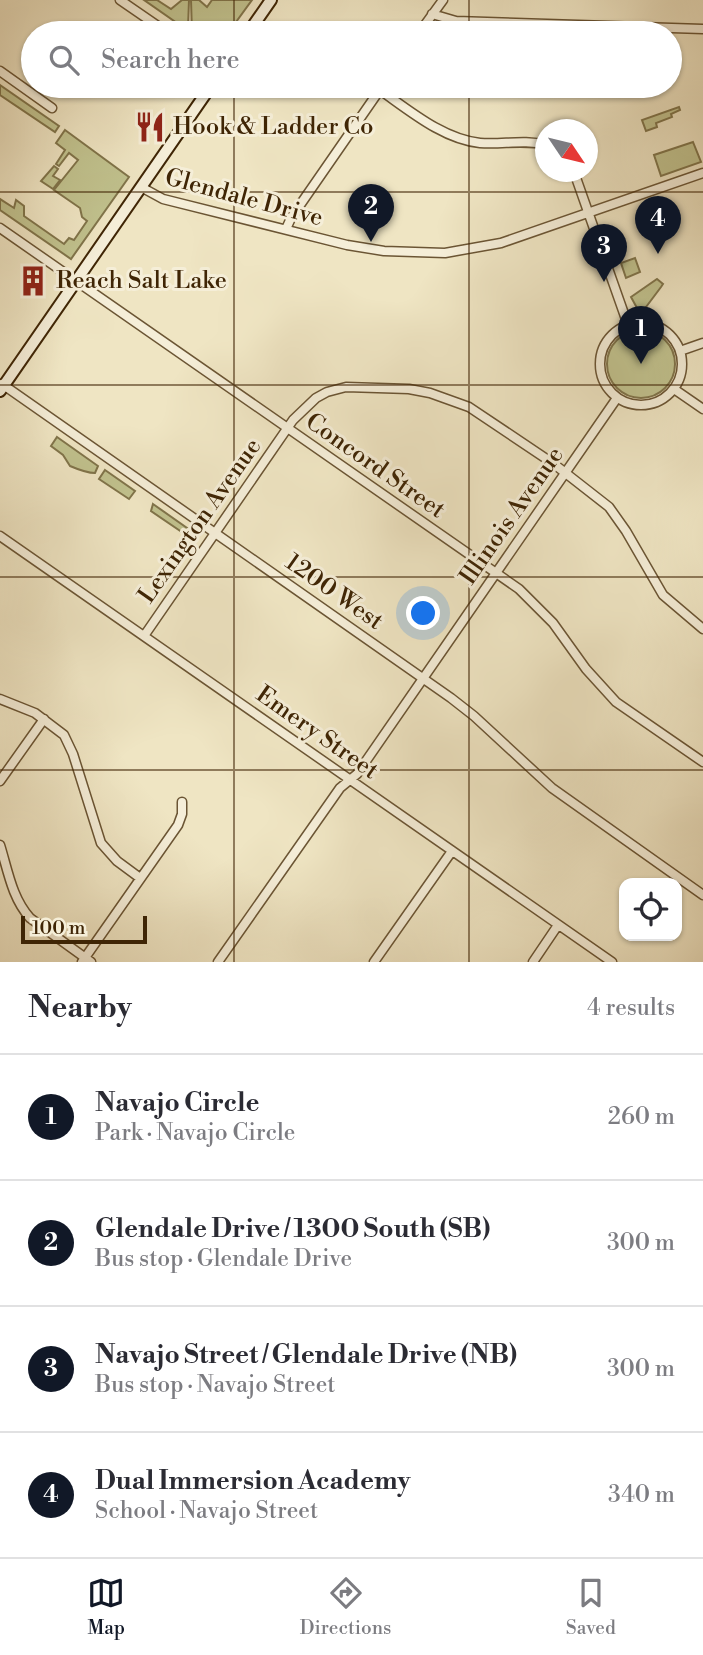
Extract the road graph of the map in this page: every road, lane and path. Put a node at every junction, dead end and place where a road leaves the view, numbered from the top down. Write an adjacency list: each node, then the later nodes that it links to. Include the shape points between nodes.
1 (120, 0): 5 (street)
2 (271, 0): 6 (main road)
3 (443, 0): 4 (street)
4 (432, 14): 7 (street); 8 (street)
5 (151, 21)
6 (256, 21)
7 (427, 21)
8 (456, 21)
9 (682, 28): 10 (street)
10 (703, 29)
11 (0, 71): 12 (street)
12 (21, 86)
13 (38, 98): 17 (street)
14 (203, 98): 21 (main road)
15 (374, 98): 24 (street)
16 (395, 98): 18 (street, via 437,128 467,141)
17 (52, 108)
18 (535, 142)
19 (703, 173): 22 (street, Glendale Drive)
20 (577, 182): 22 (street)
21 (141, 187): 24 (street, Glendale Drive, via 163,199); 25 (main road)
22 (588, 213): 24 (street, Glendale Drive, via 501,243 446,253 384,251); 26 (street)
23 (0, 228): 25 (street, Concord Street)
24 (286, 229)
25 (75, 282): 29 (main road); 33 (street, Concord Street)
26 (628, 326): 28 (street, via 641,323 662,329); 31 (street, via 609,339 600,359 604,382)
27 (703, 343): 28 (street)
28 (680, 351): 30 (street, via 681,372)
29 (1, 386): 35 (street, 1200 West)
30 (674, 389): 31 (street, via 650,404 630,404); 32 (street)
31 (617, 398): 34 (street, Illinois Avenue)
32 (703, 409)
33 (287, 428): 34 (street, Lexington Avenue, via 304,407 327,391 368,387 420,391 469,407); 35 (street, Lexington Avenue); 37 (street, Concord Street)
34 (565, 472): 37 (street, Illinois Avenue); 38 (street, Lexington Avenue, via 608,508 663,595)
35 (216, 533): 39 (street, Lexington Avenue); 40 (street, 1200 West)
36 (0, 536): 39 (street, Emery Street)
37 (496, 573): 40 (street, Illinois Avenue); 43 (street, Concord Street, via 545,614 617,702)
38 (703, 629)
39 (144, 636): 44 (street, Emery Street)
40 (423, 678): 44 (street, Illinois Avenue); 50 (street, 1200 West, via 474,716 552,788)
41 (0, 699): 42 (street)
42 (44, 719): 45 (street); 49 (street, via 68,742 101,842)
43 (703, 762)
44 (349, 779): 48 (street, Emery Street); 53 (street, Illinois Avenue)
45 (0, 781)
46 (181, 802): 49 (street, via 178,825)
47 (0, 845): 52 (street, via 23,910)
48 (452, 851): 51 (street, Emery Street); 54 (street)
49 (141, 878): 52 (street)
50 (703, 895)
51 (558, 925): 55 (street); 56 (street, Emery Street)
52 (86, 961)
53 (218, 962)
54 (374, 962)
55 (533, 962)
56 (612, 962)

